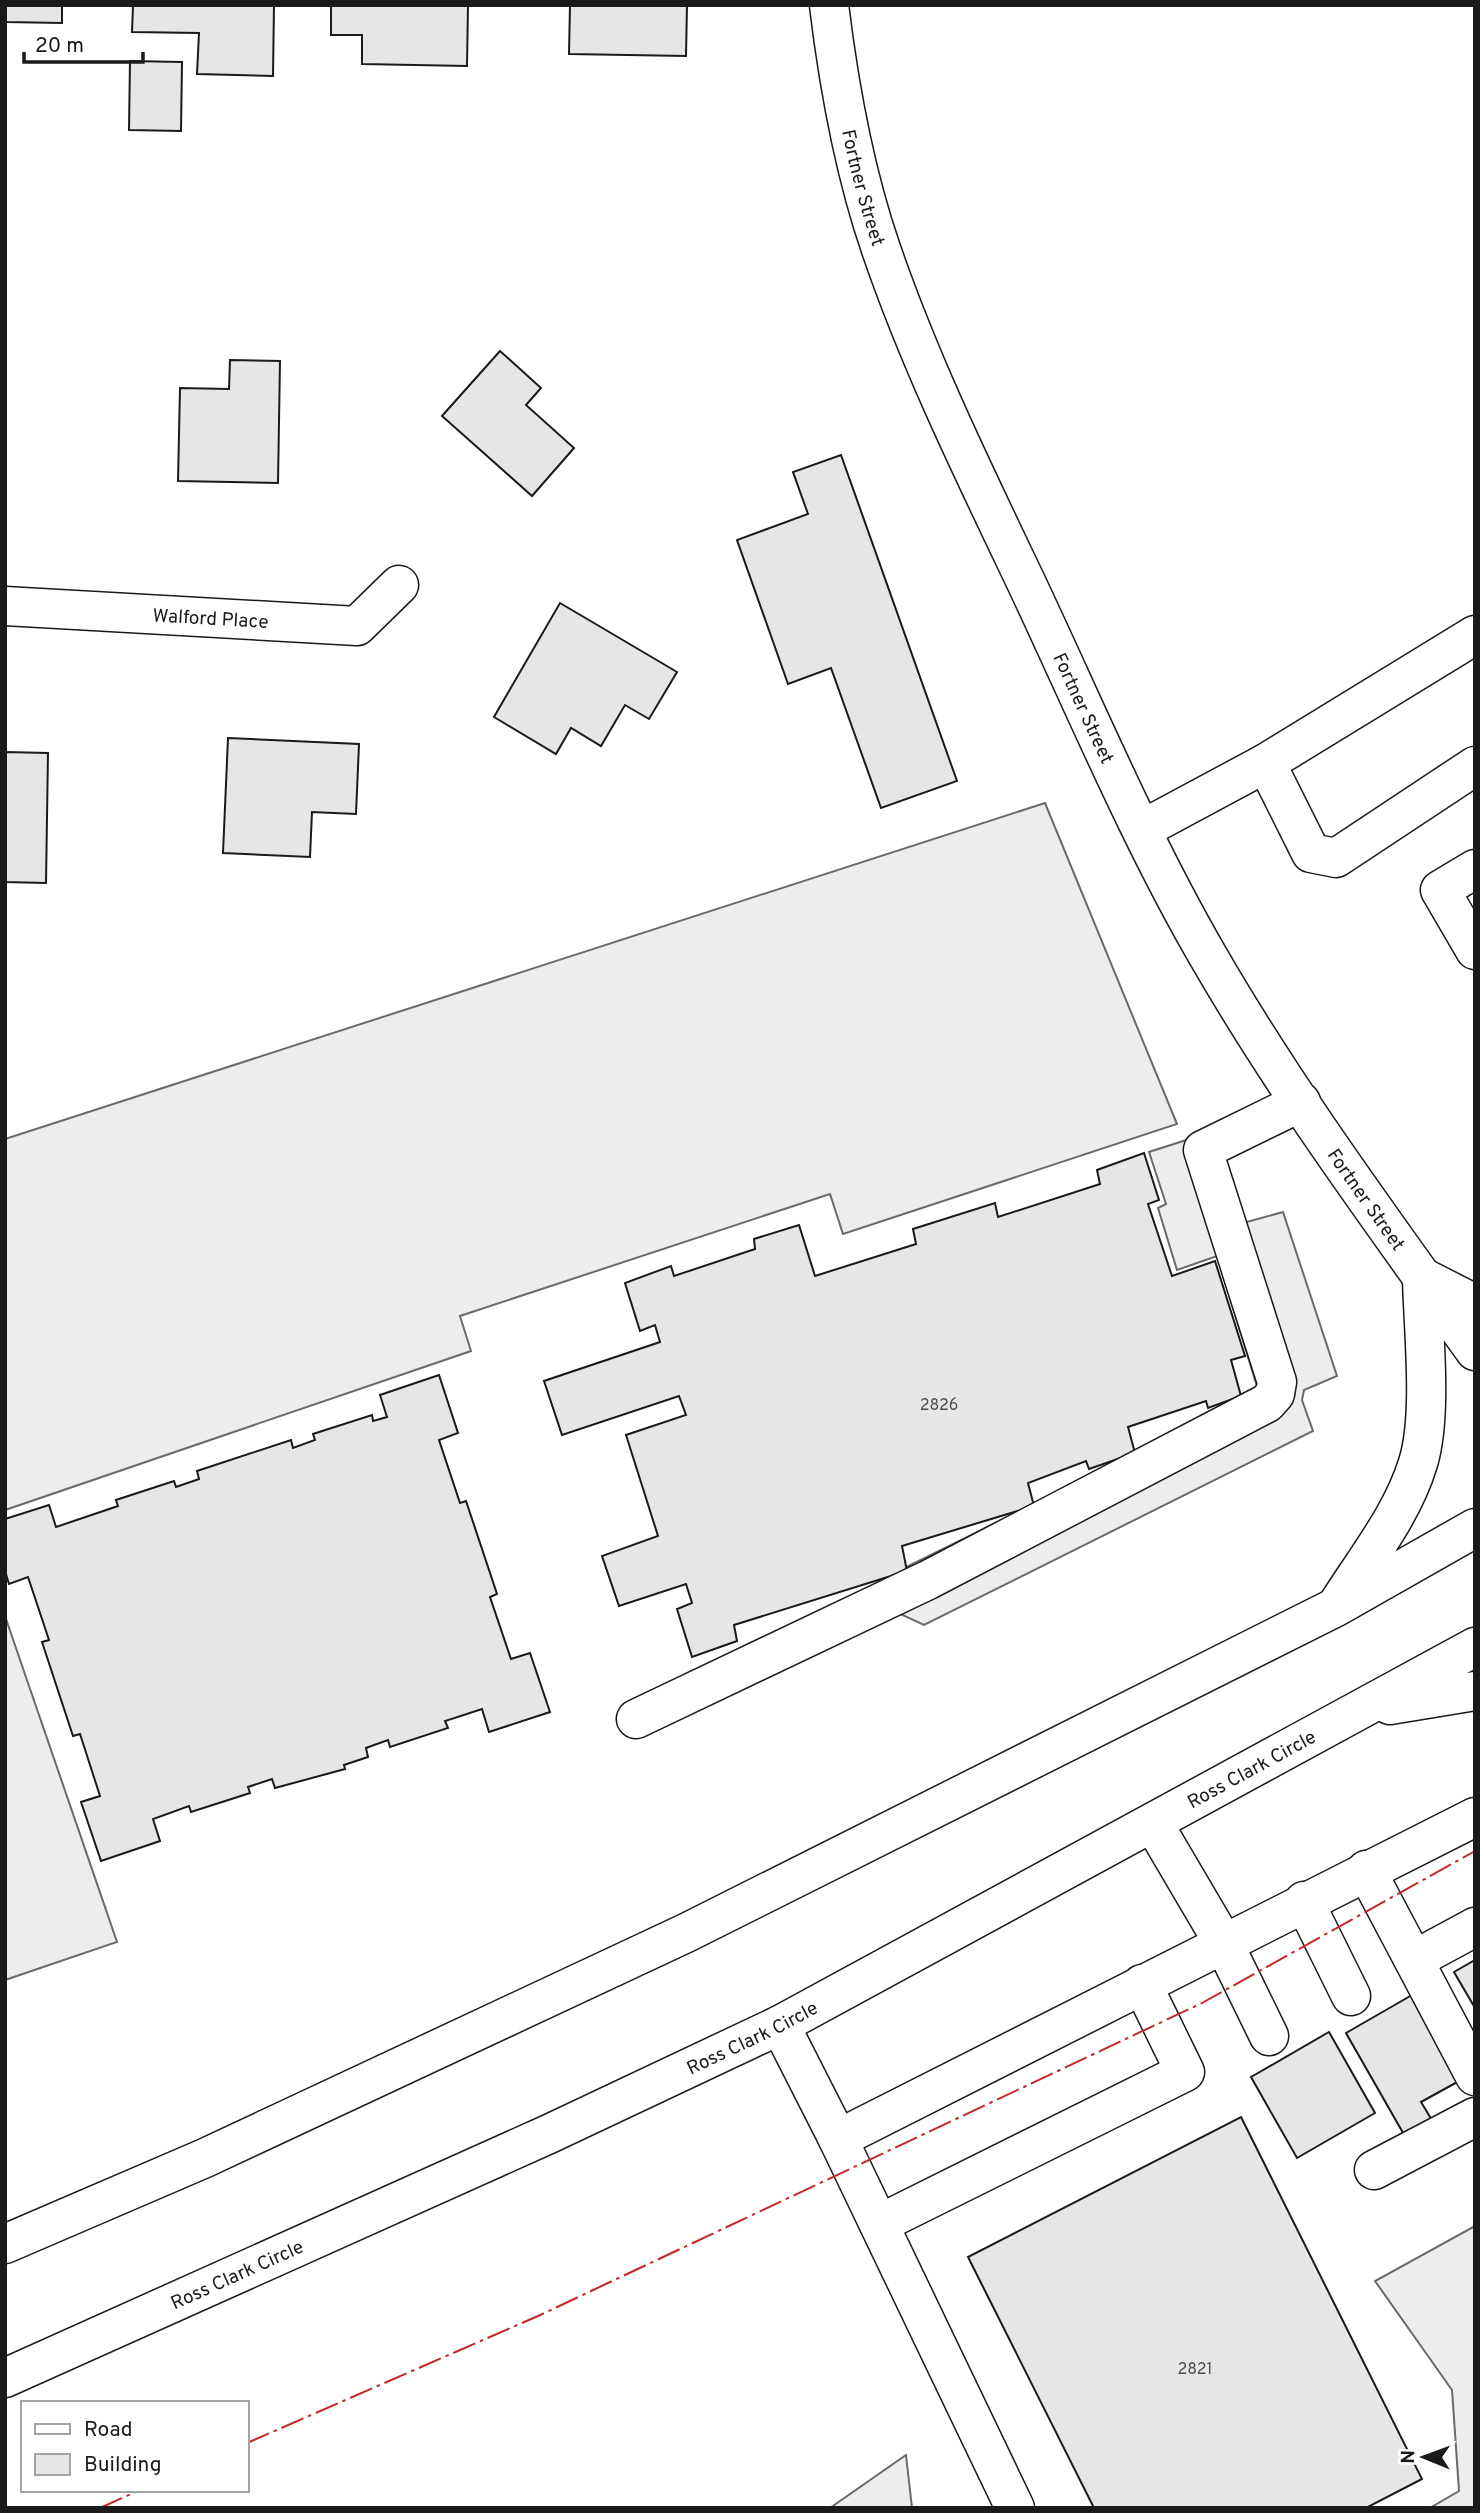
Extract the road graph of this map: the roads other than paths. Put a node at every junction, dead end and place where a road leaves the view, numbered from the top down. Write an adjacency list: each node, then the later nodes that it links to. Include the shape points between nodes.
1 (829, 5): 7 (main road, Fortner Street, via 844,108 880,248 975,476)
2 (399, 584): 3 (main road, Walford Place, via 357,626)
3 (5, 606)
4 (1472, 644): 5 (main road)
5 (1266, 763): 6 (main road, via 1311,853 1336,858); 7 (main road)
6 (1475, 766)
7 (1143, 829): 10 (main road, Fortner Street, via 1207,956)
8 (1475, 869): 9 (main road, via 1440,890)
9 (1475, 950)
10 (1301, 1102): 11 (main road, Fortner Street); 19 (main road, via 1203,1150 1277,1382 1267,1403 928,1580)
11 (1422, 1277): 12 (main road); 13 (main road, Fortner Street); 15 (main road, via 1425,1430 1418,1464 1398,1509)
12 (1475, 1304)
13 (1475, 1351)
14 (1475, 1528): 15 (main road)
15 (1336, 1607): 36 (main road, via 686,1933 205,2158)
16 (1475, 1647): 18 (main road, Ross Clark Circle)
17 (1475, 1692): 18 (main road)
18 (1364, 1709): 21 (main road, Ross Clark Circle)
19 (636, 1719)
20 (1475, 1817): 22 (main road)
21 (1153, 1823): 25 (main road); 29 (main road, Ross Clark Circle)
22 (1366, 1870): 23 (main road); 26 (main road)
23 (1304, 1901): 25 (main road); 28 (main road)
24 (1475, 1927): 26 (main road)
25 (1223, 1942): 27 (main road); 30 (main road)
26 (1413, 1960): 31 (main road)
27 (1142, 1984): 33 (main road); 35 (main road, via 1185,2072)
28 (1351, 1996)
29 (780, 2025): 33 (main road); 37 (main road, Ross Clark Circle)
30 (1269, 2036)
31 (1475, 2076)
32 (1475, 2117): 34 (main road)
33 (838, 2139): 35 (main road)
34 (1374, 2171)
35 (878, 2224): 38 (main road)
36 (5, 2244)
37 (5, 2378)
38 (1015, 2508)

